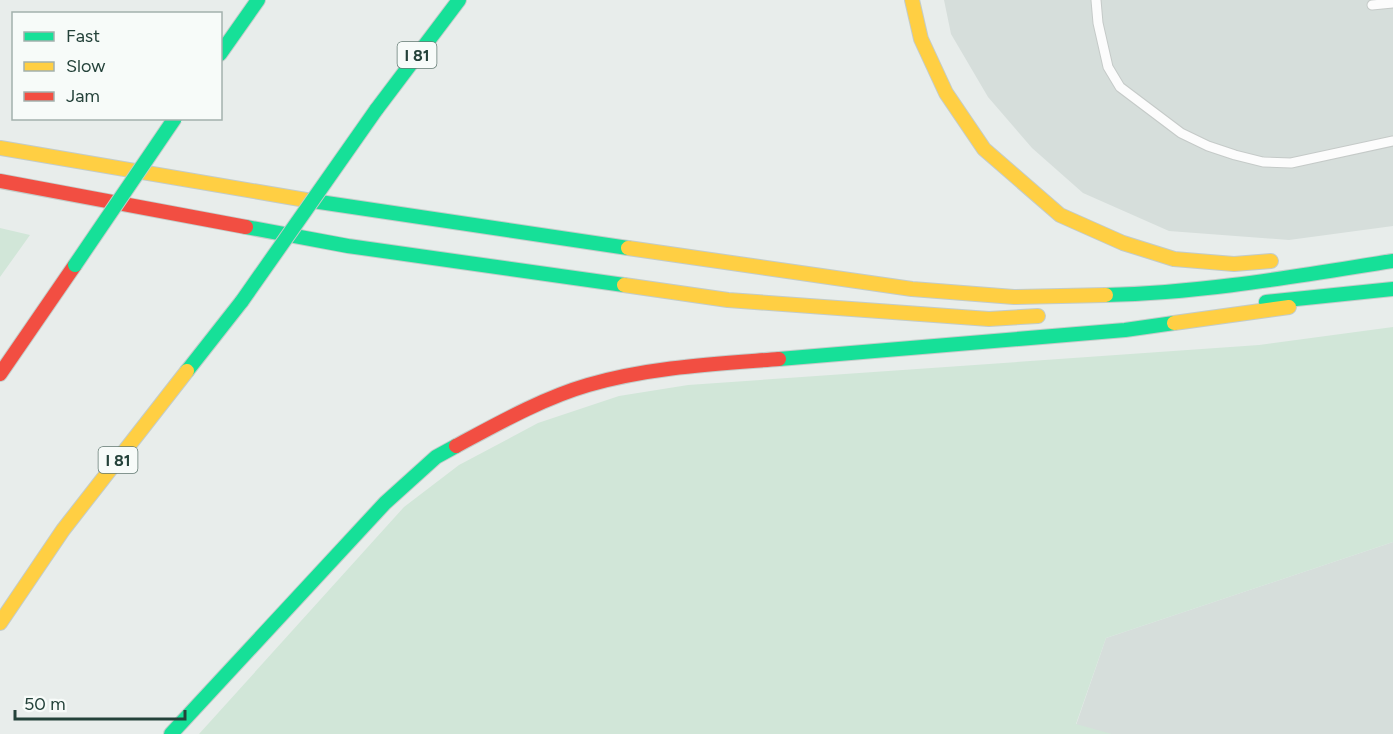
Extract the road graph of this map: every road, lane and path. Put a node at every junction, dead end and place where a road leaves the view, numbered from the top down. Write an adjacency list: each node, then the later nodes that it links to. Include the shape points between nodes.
1 (258, 0): 7 (highway)
2 (459, 0): 22 (highway, I 81, bridge, via 242,301 63,530)
3 (912, 0): 14 (highway, via 921,39 946,93 984,149 1060,215 1123,243 1174,259 1234,264)
4 (1096, 0): 9 (lane, via 1108,67 1120,87 1181,133 1208,146 1263,162 1291,163)
5 (1393, 3): 6 (lane)
6 (1372, 5)
7 (222, 51)
8 (175, 120): 16 (highway, bridge)
9 (1393, 141)
10 (0, 148): 15 (highway, via 360,209 912,289 1014,297 1141,294 1245,285)
11 (0, 181): 19 (highway, via 348,246 728,300 989,319)
12 (1393, 253): 13 (highway)
13 (1325, 257)
14 (1280, 261)
15 (1393, 261)
16 (65, 277): 20 (highway); 21 (highway)
17 (1393, 291): 18 (highway); 23 (highway, via 1125,330 671,368 588,385 513,415 436,457 385,503)
18 (1169, 309)
19 (1049, 316)
20 (0, 352)
21 (0, 374)
22 (0, 623)
23 (171, 734)

